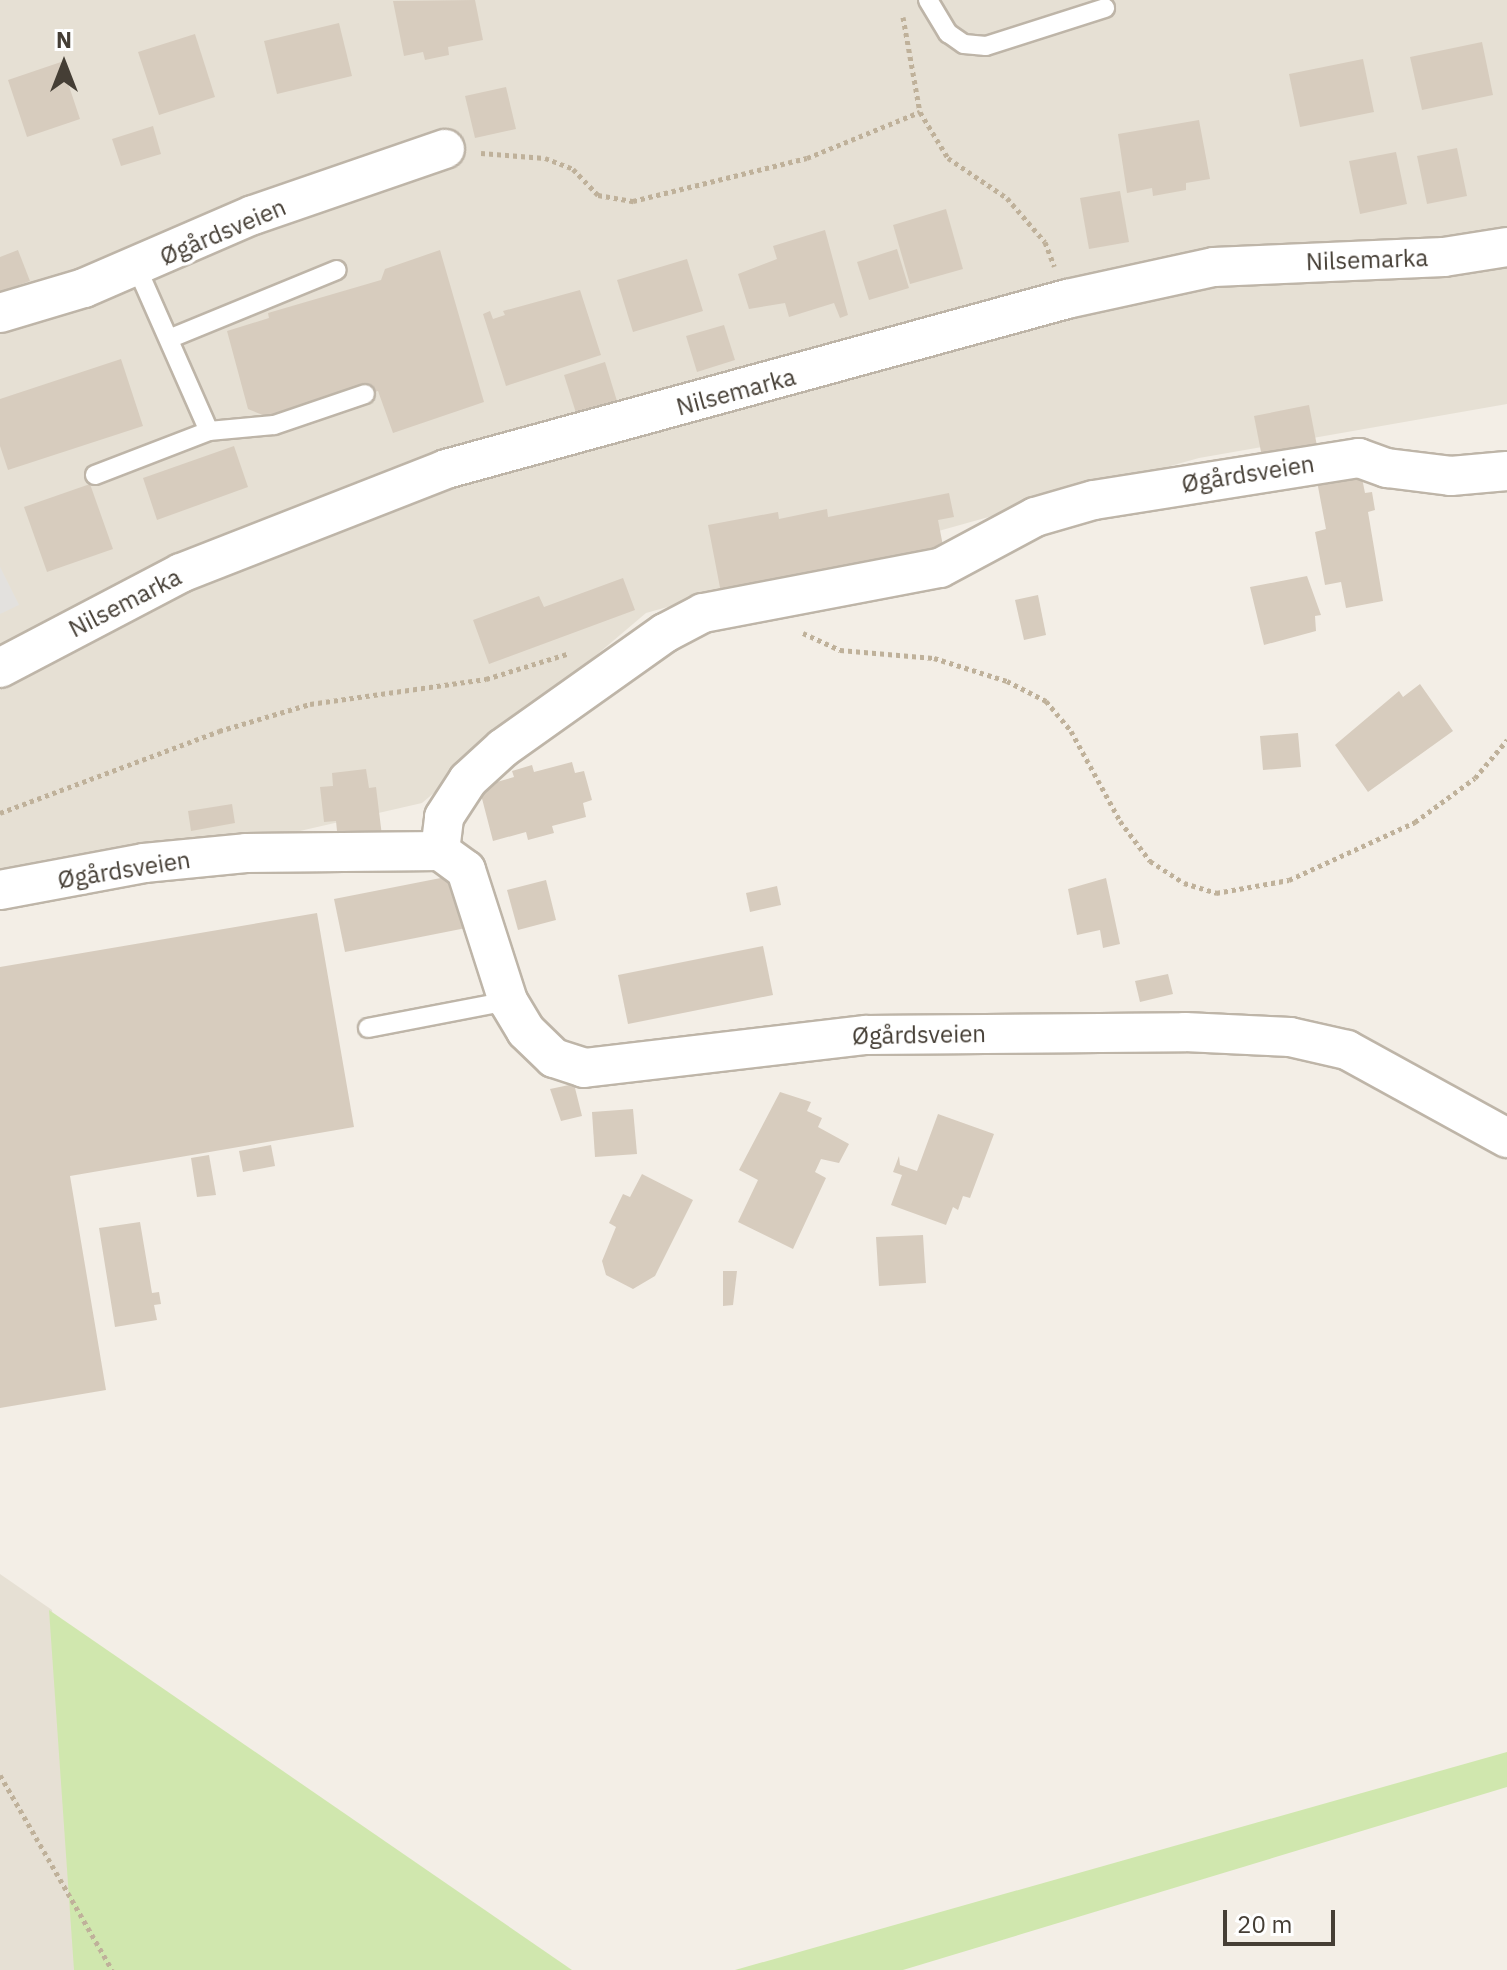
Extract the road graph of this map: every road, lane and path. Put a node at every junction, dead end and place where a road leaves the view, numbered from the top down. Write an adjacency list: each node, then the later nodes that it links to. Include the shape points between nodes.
1 (928, 0): 2 (lane, via 948,33 964,44 986,46)
2 (1105, 8)
3 (902, 14): 4 (path)
4 (920, 112): 5 (path, via 807,158 633,201 598,195 573,169 545,158); 9 (path, via 948,158 1007,198 1045,242)
5 (445, 149): 7 (street, Øgårdsveien, via 253,215)
6 (1507, 247): 9 (street, Nilsemarka, via 1444,257 1214,267)
7 (137, 268): 10 (street, Øgårdsveien); 11 (lane)
8 (337, 270): 11 (lane)
9 (1067, 299): 18 (street, Nilsemarka, via 446,469 181,573)
10 (0, 313)
11 (171, 338): 13 (lane)
12 (365, 394): 13 (lane, via 274,425)
13 (209, 431): 15 (lane)
14 (1507, 471): 16 (street, Øgårdsveien, via 1451,476 1387,468 1359,458 1094,500 1035,517 940,568)
15 (95, 475)
16 (782, 599): 19 (path, via 805,635 840,650 934,658 1007,681 1046,701 1071,731 1120,821 1150,861 1184,883 1216,893 1289,880 1415,822 1475,778); 21 (street, Øgårdsveien, via 703,613 542,718 468,780 444,817)
17 (583, 651): 20 (path, via 486,679 310,704 219,731)
18 (0, 668)
19 (1507, 740)
20 (0, 813)
21 (440, 851): 22 (street, Øgårdsveien, via 246,853 144,863); 23 (street, Øgårdsveien, via 466,870)
22 (0, 890)
23 (508, 1001): 24 (lane); 25 (street, Øgårdsveien, via 526,1031 554,1058 584,1068 866,1035 1185,1032 1290,1037 1347,1050)
24 (368, 1028)
25 (1507, 1138)
26 (0, 1775): 27 (path)
27 (112, 1970)

